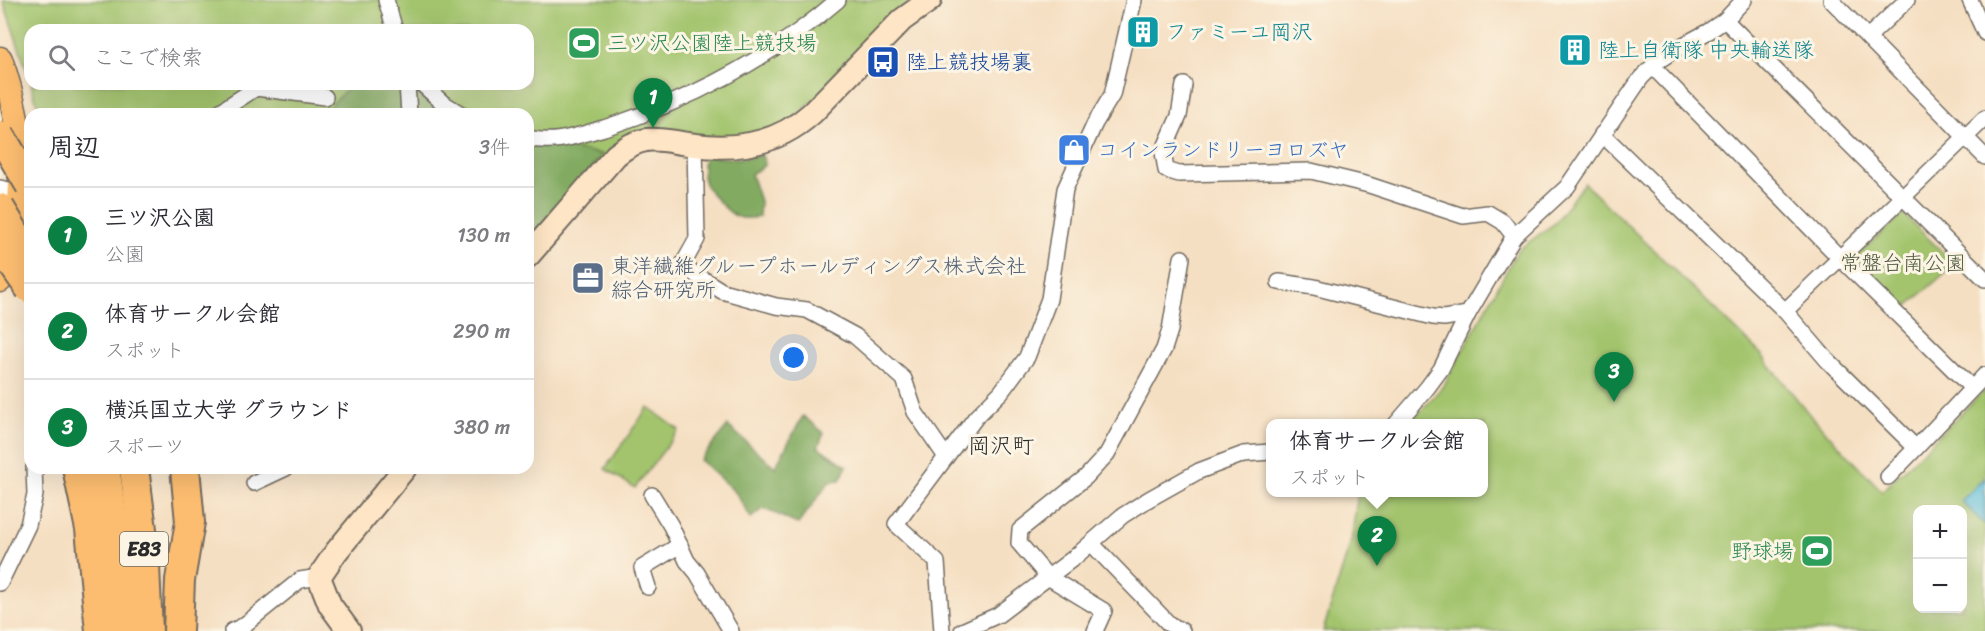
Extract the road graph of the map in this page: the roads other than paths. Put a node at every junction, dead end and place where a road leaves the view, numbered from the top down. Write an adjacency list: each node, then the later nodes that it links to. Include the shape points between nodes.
1 (386, 0): 10 (street)
2 (838, 0): 29 (street, via 776,46 694,93 622,122 568,138)
3 (930, 0): 30 (street, via 902,20 793,129 744,146)
4 (1134, 0): 53 (street, via 1112,95 1065,189 1049,299 1027,357)
5 (1744, 0): 9 (street)
6 (1831, 0): 12 (street)
7 (1907, 0): 12 (street)
8 (1970, 0): 11 (street)
9 (1725, 20): 13 (street); 33 (street)
10 (393, 24)
11 (1985, 33)
12 (1868, 37): 28 (street)
13 (1653, 67): 26 (street); 41 (street)
14 (4, 70): 24 (main road); 34 (main road, via 20,137)
15 (1184, 85): 35 (street, via 1179,116 1163,152 1166,170 1179,174 1311,171 1369,185 1463,216 1488,213 1503,222)
16 (253, 90): 21 (street)
17 (271, 90): 20 (street)
18 (407, 90): 22 (street)
19 (429, 90): 23 (street)
20 (325, 97)
21 (225, 108)
22 (409, 108)
23 (451, 108)
24 (24, 109)
25 (1985, 118): 28 (street)
26 (1602, 134): 35 (street, via 1567,187); 46 (street)
27 (0, 135): 34 (highway, bridge)
28 (1966, 136): 31 (street); 33 (street)
29 (534, 139)
30 (694, 145): 38 (street, via 656,138 626,147); 53 (street, via 697,240 682,266 722,291 807,310 855,336 904,379 915,412)
31 (1985, 157)
32 (0, 169): 34 (highway)
33 (1903, 197): 41 (street); 42 (street)
34 (15, 208): 36 (highway, bridge); 37 (highway); 39 (highway, bridge); 43 (main road, via 8,262)
35 (1514, 236): 47 (street)
36 (24, 238)
37 (24, 244)
38 (534, 249)
39 (24, 257)
40 (1182, 258): 72 (street, via 1164,349 1107,454 1086,477 1020,530 1019,543)
41 (1840, 258): 46 (street); 49 (street)
42 (1985, 279)
43 (0, 280): 45 (street)
44 (1279, 282): 47 (street, via 1433,317)
45 (24, 296)
46 (1785, 311): 51 (street, via 1828,361)
47 (1468, 314): 50 (street, via 1441,369)
48 (1985, 375): 49 (street)
49 (1972, 388): 51 (street)
50 (1400, 419)
51 (1916, 448): 64 (street)
52 (1266, 452): 68 (street, via 1244,454 1199,471 1131,509)
53 (946, 457): 84 (street, via 896,524 937,562)
54 (34, 474): 70 (street, via 35,495 28,525)
55 (77, 474): 77 (highway, via 90,529)
56 (106, 474): 67 (highway, E83)
57 (111, 474): 67 (highway)
58 (135, 474): 79 (highway, E83, via 144,545)
59 (153, 474): 80 (highway, via 159,577)
60 (171, 474): 73 (highway)
61 (186, 474): 73 (highway, via 190,522)
62 (273, 474): 65 (street)
63 (400, 474): 71 (street)
64 (1888, 477)
65 (254, 483)
66 (652, 495): 69 (street)
67 (113, 514): 78 (highway, E83)
68 (1091, 543): 72 (street); 87 (street, via 1169,624)
69 (680, 545): 75 (street, via 642,568); 83 (street)
70 (6, 557): 74 (street)
71 (319, 577): 76 (street, via 300,580); 82 (street, via 330,605)
72 (1048, 577): 85 (street, via 998,615); 86 (street, via 1104,611)
73 (180, 580): 81 (highway)
74 (0, 583)
75 (648, 587)
76 (243, 629)
77 (99, 631)
78 (125, 631)
79 (148, 631)
80 (153, 631)
81 (178, 631)
82 (349, 631)
83 (731, 631)
84 (942, 631)
85 (962, 631)
86 (1095, 631)
87 (1182, 631)

